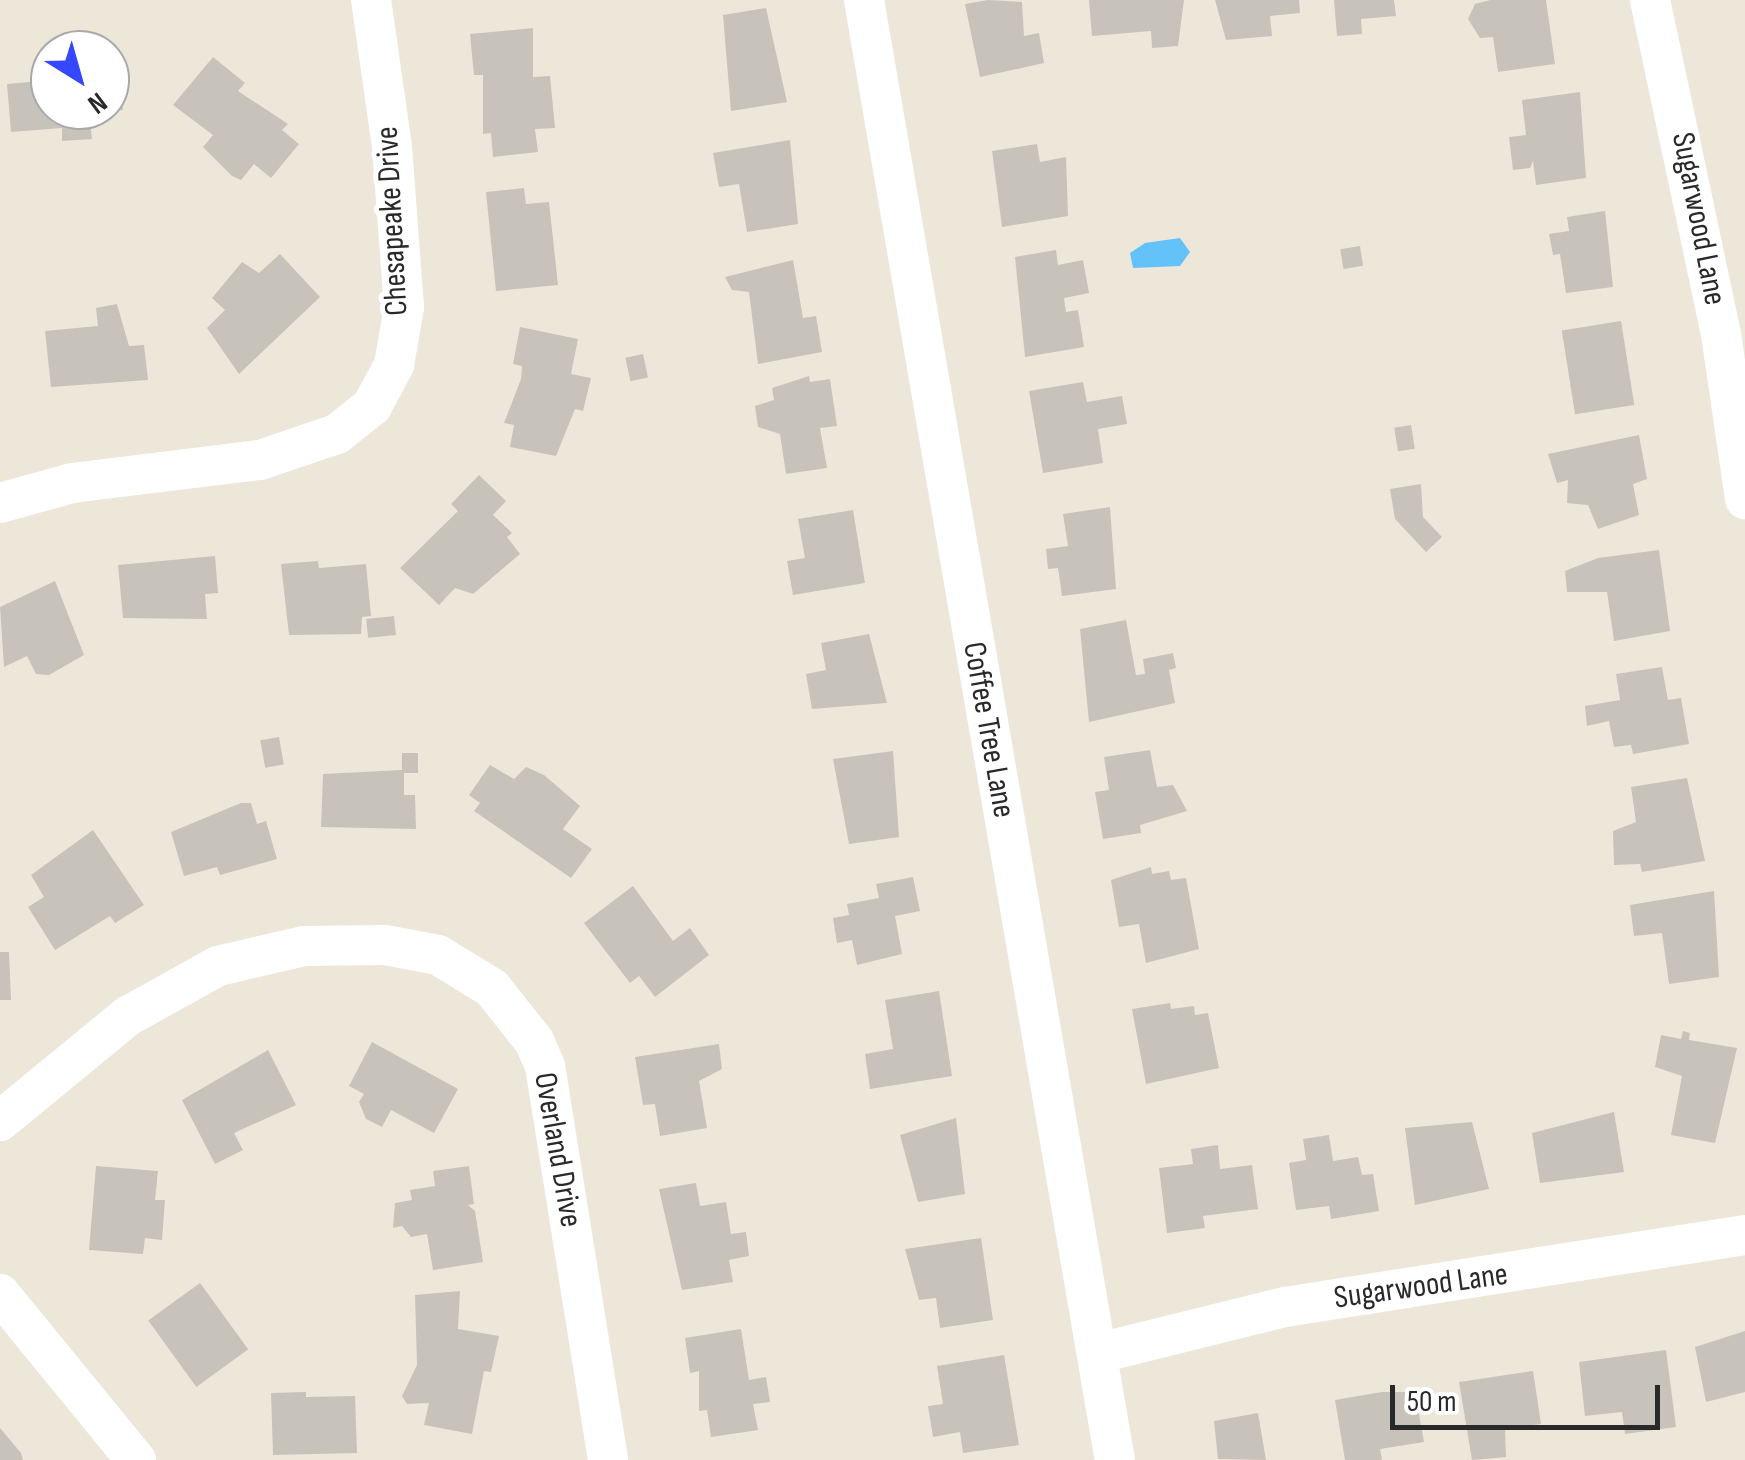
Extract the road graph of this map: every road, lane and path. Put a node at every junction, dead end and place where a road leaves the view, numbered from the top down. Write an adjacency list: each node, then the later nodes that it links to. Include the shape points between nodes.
1 (372, 0): 5 (street, Chesapeake Drive, via 404,308 394,366 372,406 337,434 260,460 72,483)
2 (864, 0): 9 (street, Coffee Tree Lane)
3 (1650, 0): 4 (street, Sugarwood Lane, via 1721,334)
4 (1745, 499)
5 (0, 503)
6 (0, 1121): 11 (street, Overland Drive, via 128,1016 218,966 304,946 385,944 438,955 492,988 545,1066)
7 (1745, 1235): 9 (street, Sugarwood Lane, via 1284,1306)
8 (0, 1294): 10 (street)
9 (1098, 1352): 12 (street, Coffee Tree Lane)
10 (136, 1460)
11 (608, 1460)
12 (1114, 1460)

